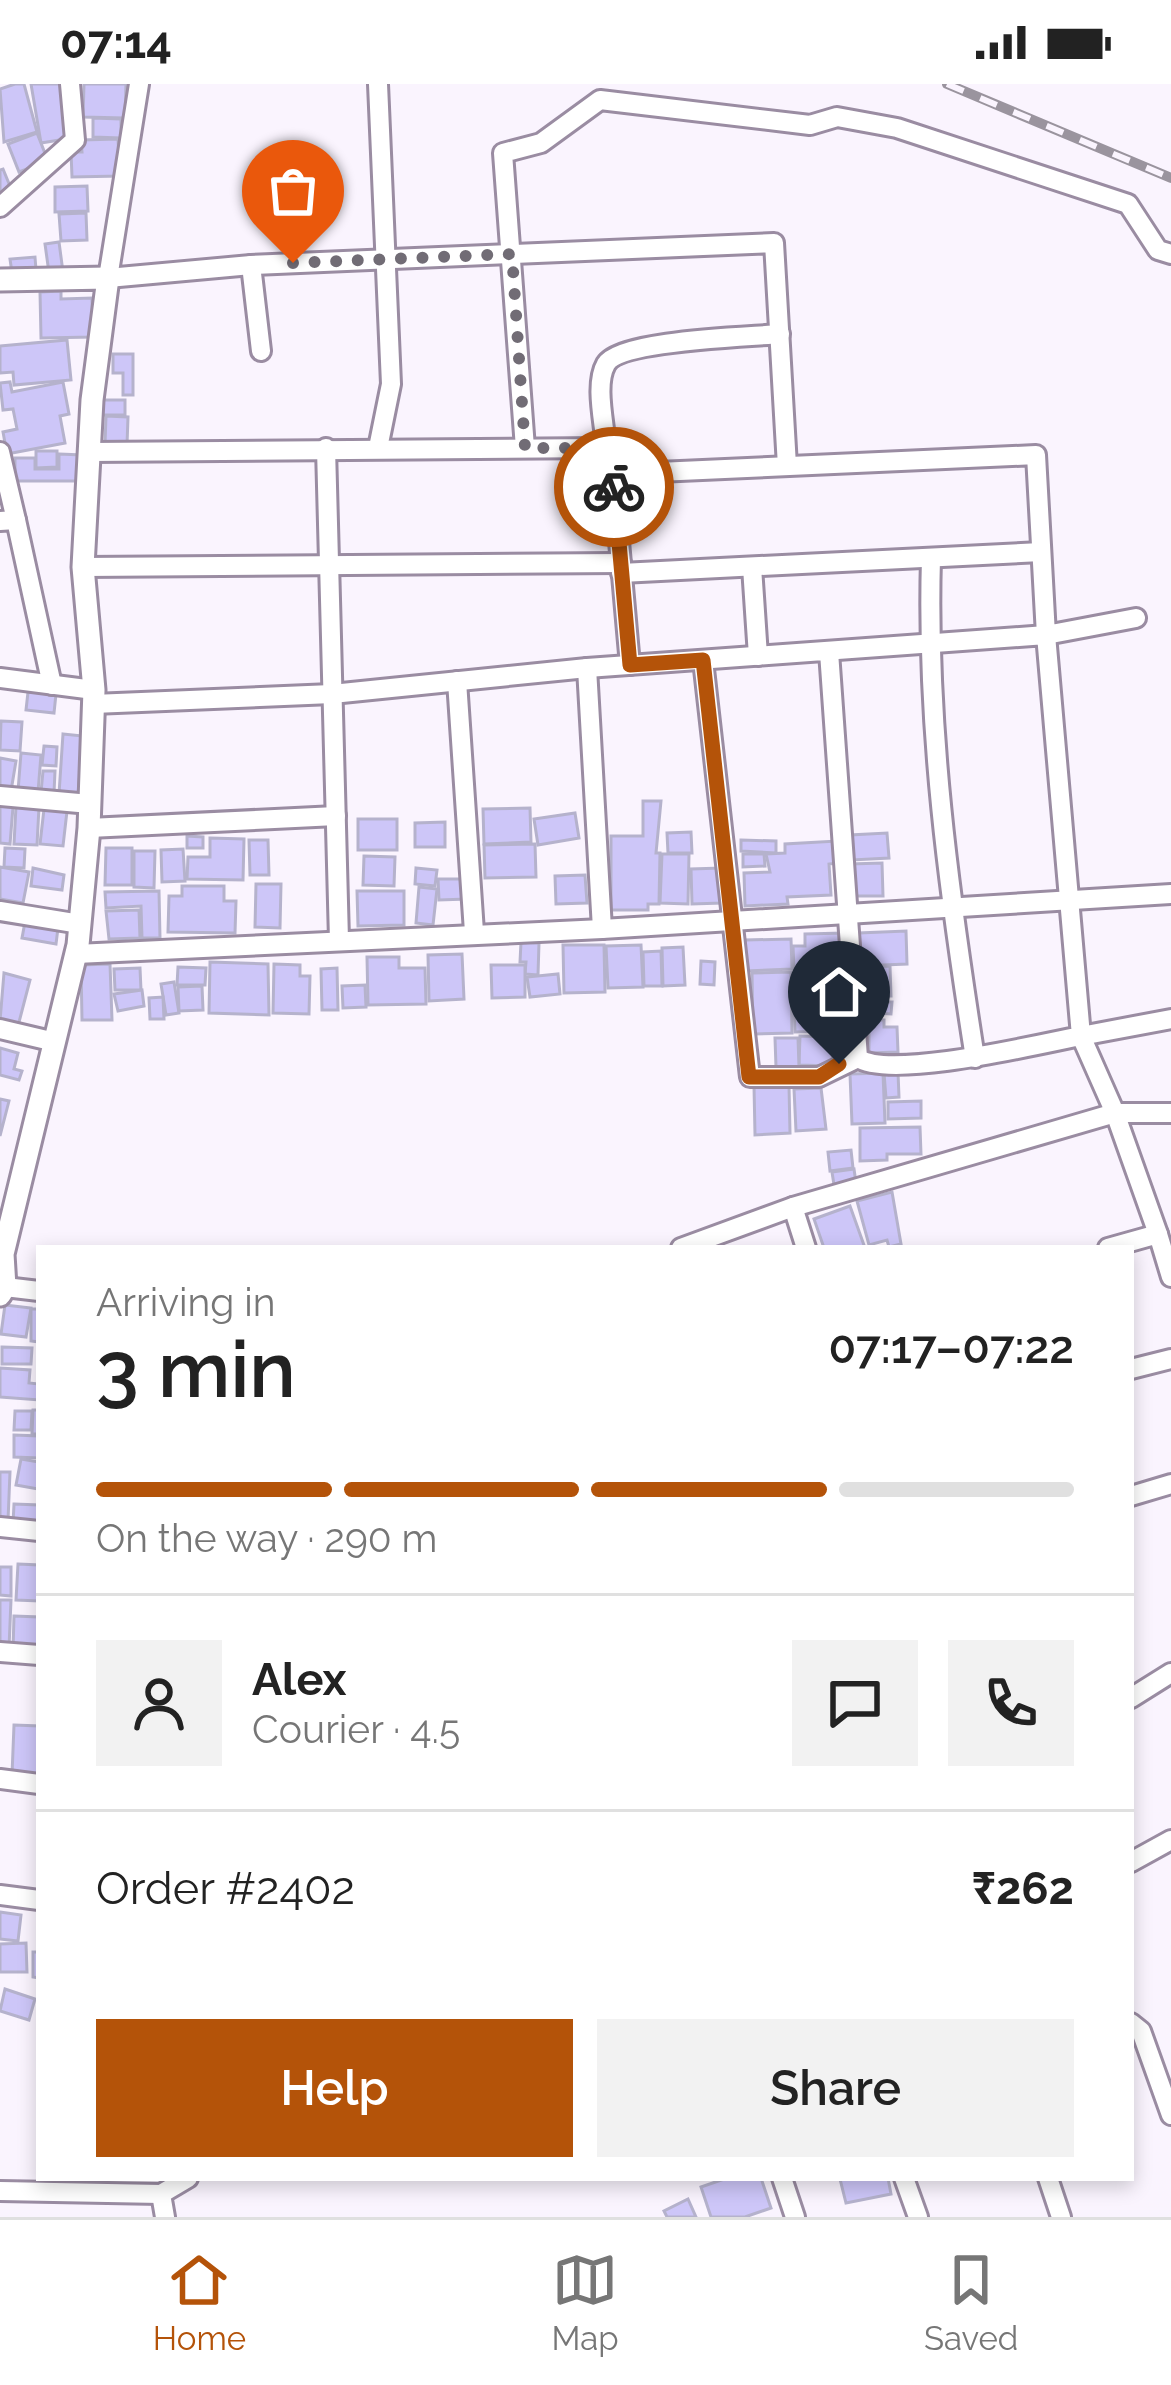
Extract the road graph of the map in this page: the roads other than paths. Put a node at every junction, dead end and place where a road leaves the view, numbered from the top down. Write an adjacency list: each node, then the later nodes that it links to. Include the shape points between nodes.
1 (70, 84): 4 (street, via 75,140)
2 (139, 84): 9 (street)
3 (378, 84): 7 (street)
4 (0, 207)
5 (512, 254): 6 (street, via 503,153 541,143 599,100 897,128 1128,204 1159,250); 7 (street); 11 (street, via 774,243); 15 (street)
6 (1171, 254)
7 (383, 259): 8 (street); 14 (street, via 391,384)
8 (251, 265): 9 (street); 12 (street)
9 (108, 278): 10 (street); 18 (street)
10 (0, 280)
11 (779, 334): 16 (street, via 615,355 601,382); 19 (street)
12 (261, 351)
13 (326, 448): 14 (street); 18 (street); 24 (street)
14 (378, 448): 15 (street)
15 (525, 448): 16 (street)
16 (607, 448): 20 (street)
17 (0, 452): 21 (street)
18 (90, 452): 25 (street)
19 (787, 466): 20 (street); 22 (street, via 1036,455)
20 (613, 474): 27 (street)
21 (8, 520): 38 (street)
22 (1041, 552): 23 (street); 29 (street)
23 (931, 558): 26 (street); 30 (street)
24 (329, 564): 25 (street); 27 (street); 39 (street)
25 (83, 567): 40 (street)
26 (752, 567): 27 (street); 32 (street)
27 (621, 568): 34 (street)
28 (1136, 618): 29 (street)
29 (1046, 635): 30 (street); 46 (street)
30 (928, 644): 31 (street); 47 (street)
31 (829, 652): 32 (street); 49 (street)
32 (758, 656): 33 (street)
33 (703, 660): 34 (street); 50 (street)
34 (630, 665): 35 (street)
35 (587, 668): 37 (street); 52 (street)
36 (0, 678): 38 (street)
37 (457, 681): 39 (street); 53 (street)
38 (52, 685): 40 (street)
39 (332, 694): 40 (street); 43 (street)
40 (93, 697): 42 (street)
41 (0, 796): 42 (street)
42 (90, 804): 44 (street)
43 (336, 816): 44 (street); 54 (street)
44 (89, 827): 51 (street)
45 (1171, 894): 46 (street)
46 (1068, 902): 47 (street); 58 (street)
47 (951, 907): 49 (street); 61 (street)
48 (0, 910): 51 (street)
49 (850, 914): 50 (street); 60 (street)
50 (730, 919): 52 (street); 60 (street, via 749,1077 819,1077)
51 (80, 924): 55 (street)
52 (602, 928): 53 (street)
53 (474, 932): 54 (street)
54 (339, 940): 55 (street)
55 (76, 954): 59 (street)
56 (1171, 1019): 58 (street)
57 (0, 1029): 59 (street)
58 (1081, 1036): 61 (street); 62 (street)
59 (55, 1042): 70 (street, via 3,1254)
60 (858, 1058): 61 (street)
61 (975, 1058)
62 (1114, 1113): 63 (street); 64 (street); 65 (street)
63 (1171, 1113)
64 (793, 1207): 66 (street); 67 (street)
65 (1158, 1234): 68 (street); 69 (street)
66 (689, 1245)
67 (805, 1245)
68 (1119, 1245)
69 (1171, 1277)
70 (2, 1291): 71 (street)
71 (36, 1291)
72 (1171, 1359): 73 (street)
73 (1134, 1368)
74 (1171, 1484): 75 (street)
75 (1134, 1495)
76 (0, 1527): 77 (street)
77 (36, 1531)
78 (0, 1652): 79 (street)
79 (36, 1655)
80 (1171, 1673): 81 (street)
81 (1134, 1696)
82 (0, 1779): 83 (street)
83 (36, 1784)
84 (1171, 1840): 85 (street)
85 (1134, 1860)
86 (0, 1895): 87 (street)
87 (36, 1900)
88 (1134, 2025): 89 (street)
89 (1162, 2065): 90 (street)
90 (1171, 2115)
91 (183, 2181): 96 (street)
92 (783, 2181): 98 (street)
93 (905, 2181): 99 (street)
94 (1049, 2181): 100 (street)
95 (0, 2191): 96 (street)
96 (161, 2194): 97 (street)
97 (165, 2217)
98 (795, 2217)
99 (918, 2217)
100 (1061, 2217)

